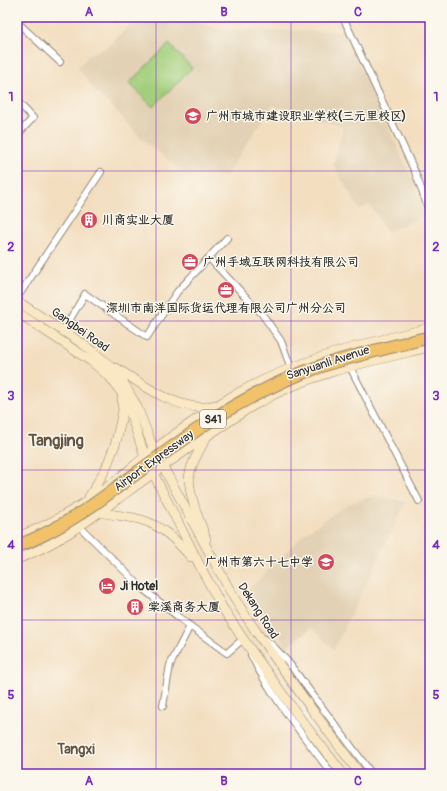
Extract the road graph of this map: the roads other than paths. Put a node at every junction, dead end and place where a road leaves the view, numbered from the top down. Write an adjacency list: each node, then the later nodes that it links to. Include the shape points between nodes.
1 (343, 17): 7 (street, via 415,172)
2 (17, 22): 3 (street)
3 (60, 62)
4 (17, 102): 5 (street, via 34,118)
5 (17, 135)
6 (101, 172): 10 (street)
7 (430, 213)
8 (227, 238): 9 (street)
9 (209, 258): 14 (street, via 177,292 147,337 85,294); 19 (street, via 262,314 281,341)
10 (17, 298)
11 (17, 301): 14 (main road, Gangbei Road)
12 (17, 312): 20 (main road, Gangbei Road, via 91,361 110,377)
13 (430, 328): 19 (main road, Sanyuanli Avenue, via 350,348)
14 (63, 331): 17 (main road, Gangbei Road)
15 (430, 338): 32 (highway, Airport Expressway / S41, bridge, via 328,364 262,391 212,420 63,524)
16 (430, 347): 18 (main road, Sanyuanli Avenue)
17 (105, 362): 21 (main road, via 174,401 203,407); 23 (main road, Gangbei Road, via 121,378 137,407)
18 (350, 367): 22 (main road, Sanyuanli Avenue, via 318,376 257,403); 27 (street)
19 (291, 368): 21 (main road, Sanyuanli Avenue, via 256,383)
20 (121, 392): 24 (main road, Gangbei Road); 28 (main road, via 122,411 116,442 106,468)
21 (220, 404): 23 (main road, Sanyuanli Avenue)
22 (206, 436): 25 (main road, Sanyuanli Avenue); 34 (main road, via 194,461 190,487)
23 (154, 450): 24 (main road, Sanyuanli Avenue); 25 (main road, Dekang Road)
24 (145, 457): 26 (main road); 28 (main road, Sanyuanli Avenue)
25 (163, 467): 26 (main road, Sanyuanli Avenue); 34 (main road, Dekang Road)
26 (152, 474): 29 (main road, Sanyuanli Avenue); 35 (main road)
27 (419, 501)
28 (80, 506): 30 (main road, via 86,514); 31 (main road, Sanyuanli Avenue)
29 (99, 512): 30 (main road, Sanyuanli Avenue); 35 (main road, via 155,525 182,546)
30 (82, 524): 33 (main road, Sanyuanli Avenue, via 49,545); 36 (street, via 143,589)
31 (17, 537)
32 (17, 546)
33 (17, 559)
34 (214, 562): 37 (main road, Dekang Road)
35 (202, 570): 38 (main road)
36 (190, 626): 38 (street, via 227,653); 39 (street, via 170,665)
37 (254, 629): 40 (street, via 288,662); 44 (main road, Dekang Road, bridge)
38 (243, 639): 41 (street, via 271,691); 43 (main road, bridge)
39 (164, 706)
40 (359, 757): 42 (street); 45 (street)
41 (332, 774)
42 (338, 774)
43 (343, 774)
44 (360, 774)
45 (372, 774)

